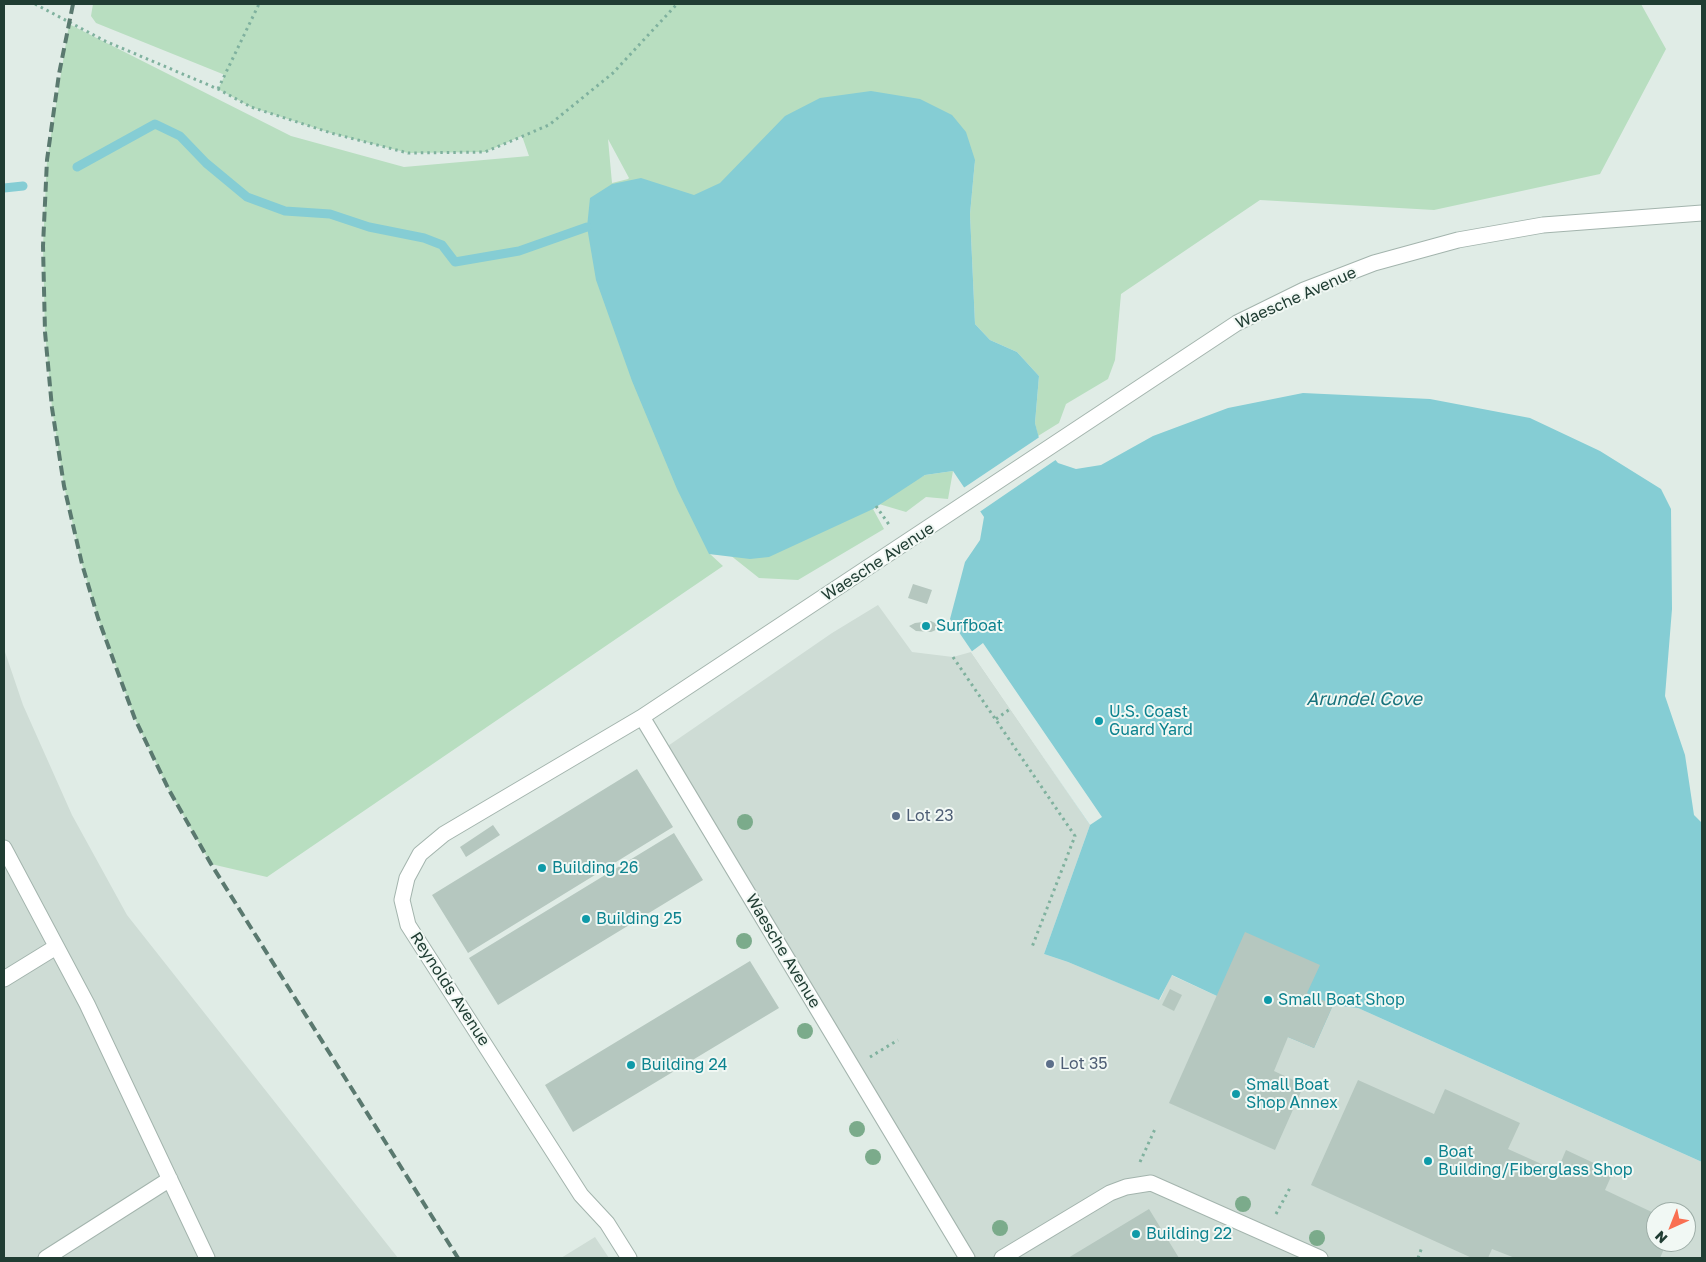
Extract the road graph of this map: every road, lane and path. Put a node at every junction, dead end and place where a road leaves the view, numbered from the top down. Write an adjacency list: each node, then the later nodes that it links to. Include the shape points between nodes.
1 (35, 4): 4 (path, via 105,41)
2 (259, 4): 4 (path)
3 (677, 4): 4 (path, via 613,73 549,125 485,152 408,153 251,107)
4 (218, 89)
5 (1702, 213): 8 (street, Waesche Avenue, via 1543,225 1458,240 1374,263 1304,290 1237,323)
6 (953, 657): 9 (path)
7 (1010, 710): 9 (path)
8 (642, 717): 24 (street, Reynolds Avenue, via 444,834 420,854 407,878 402,900 408,925 581,1195 607,1223); 25 (street, Waesche Avenue)
9 (996, 719): 12 (path, via 1075,836)
10 (4, 848): 11 (street)
11 (56, 946): 13 (street); 18 (street)
12 (1032, 947)
13 (4, 979)
14 (898, 1040): 15 (path)
15 (863, 1061)
16 (1155, 1129): 17 (path)
17 (1137, 1167)
18 (170, 1179): 22 (street); 23 (street)
19 (1291, 1186): 20 (path)
20 (1266, 1234): 26 (street, via 1151,1183 1110,1193); 27 (street)
21 (1422, 1247): 28 (path)
22 (46, 1258)
23 (207, 1258)
24 (629, 1258)
25 (967, 1258)
26 (1002, 1258)
27 (1320, 1258)
28 (1418, 1258)

